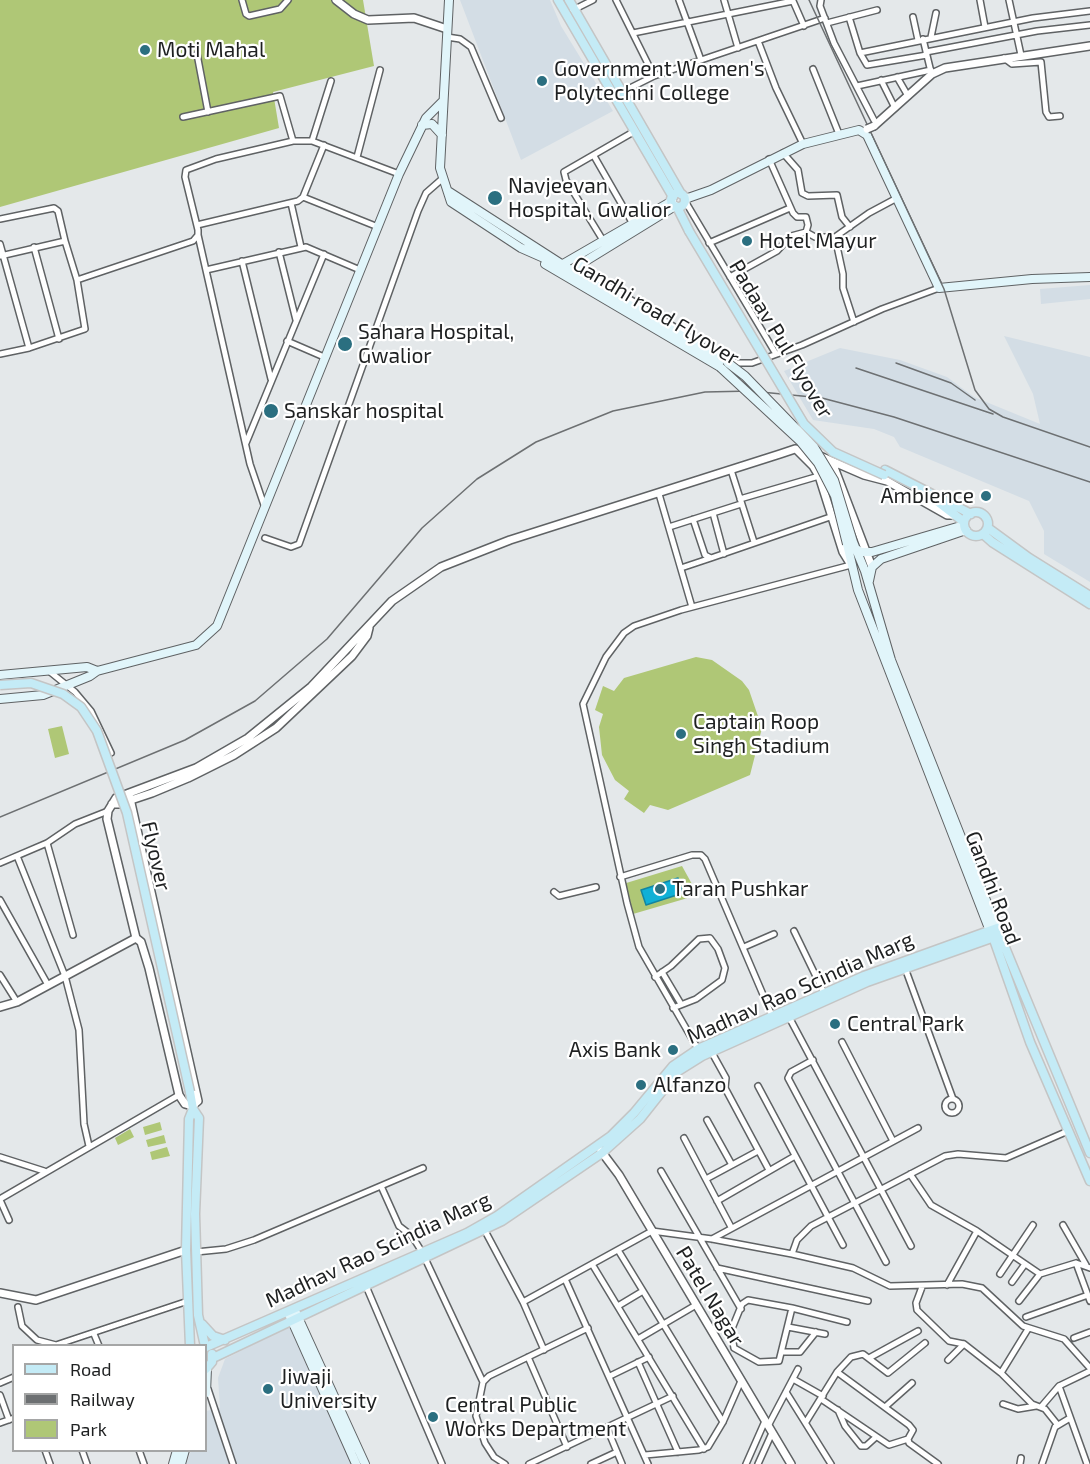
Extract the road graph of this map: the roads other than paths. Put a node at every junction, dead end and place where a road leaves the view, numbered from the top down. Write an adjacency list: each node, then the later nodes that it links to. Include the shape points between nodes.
1 (242, 0): 2 (street, via 249,16 280,9)
2 (288, 0)
3 (336, 0): 28 (street, via 368,20 414,18)
4 (449, 0): 28 (main road)
5 (558, 0): 60 (main road)
6 (569, 0): 15 (main road)
7 (593, 0): 15 (street)
8 (616, 0): 29 (street)
9 (679, 0): 24 (street)
10 (724, 0): 19 (street)
11 (980, 0): 27 (street)
12 (1009, 0): 23 (street)
13 (820, 2): 22 (street)
14 (764, 3): 19 (street); 26 (street, via 793,1)
15 (573, 10): 50 (main road)
16 (877, 10): 20 (street)
17 (1090, 10): 23 (street)
18 (936, 13): 31 (street)
19 (727, 14): 24 (street); 35 (street)
20 (849, 17): 22 (street); 36 (street)
21 (914, 17): 32 (street)
22 (826, 21): 26 (street); 49 (street)
23 (1014, 21): 27 (street); 30 (street)
24 (686, 23): 29 (street); 41 (street)
25 (1090, 25): 30 (street)
26 (804, 26): 33 (street)
27 (985, 27): 31 (street)
28 (447, 33): 52 (main road); 57 (street, via 471,47)
29 (633, 33): 45 (street)
30 (1016, 34): 38 (street); 39 (street)
31 (931, 37): 32 (street)
32 (920, 39): 36 (street); 38 (street)
33 (758, 41): 35 (street); 65 (street)
34 (1090, 46): 39 (street)
35 (738, 48): 41 (street)
36 (860, 53): 38 (street, via 865,63 871,65)
37 (197, 54): 54 (street)
38 (926, 54): 44 (street)
39 (1021, 55): 40 (street)
40 (1004, 58): 44 (street); 55 (street, via 1012,64 1041,62 1046,112 1049,117)
41 (701, 60): 45 (street)
42 (813, 69): 61 (street)
43 (380, 70): 69 (street)
44 (931, 72): 46 (street); 51 (street)
45 (654, 76): 50 (street)
46 (897, 76): 47 (street); 51 (street)
47 (881, 80): 49 (street); 53 (street)
48 (331, 81): 64 (street)
49 (857, 86): 59 (street)
50 (622, 92): 60 (main road)
51 (908, 96): 53 (street)
52 (442, 102): 58 (main road); 62 (main road)
53 (895, 108): 59 (street)
54 (208, 112): 56 (street); 63 (street, via 280,96)
55 (1060, 116)
56 (183, 117)
57 (501, 118)
58 (422, 125): 62 (main road, via 436,126); 71 (main road)
59 (870, 127): 61 (main road); 75 (main road)
60 (639, 129): 68 (street); 76 (main road, Padaav Pul Flyover)
61 (839, 134): 65 (main road)
62 (442, 136): 72 (main road)
63 (293, 141): 64 (street); 81 (street, via 186,170)
64 (312, 141): 66 (street)
65 (803, 144): 67 (main road)
66 (324, 145): 69 (street); 74 (street)
67 (783, 153): 70 (main road); 83 (street, via 798,170 802,193 837,195 842,217)
68 (594, 156): 80 (street); 88 (street, via 564,175)
69 (357, 157): 71 (street)
70 (769, 159): 76 (main road, via 711,190); 78 (street)
71 (399, 174): 82 (main road)
72 (442, 179): 73 (main road); 134 (street, via 426,193 418,211 299,544 291,547)
73 (448, 191): 93 (main road, via 451,202); 98 (main road)
74 (303, 197): 77 (street); 82 (street)
75 (897, 198): 83 (street); 106 (main road)
76 (679, 201): 80 (main road); 89 (street); 101 (main road); 120 (main road, Padaav Pul Flyover, bridge, via 691,229 804,424 833,452)
77 (291, 204): 81 (street); 92 (street)
78 (790, 208): 84 (street, via 797,217 806,217); 89 (street)
79 (0, 219): 87 (street, via 54,208)
80 (633, 224): 88 (main road)
81 (197, 225): 85 (street)
82 (378, 227): 100 (main road)
83 (850, 227): 86 (street)
84 (806, 232): 86 (street, via 815,237); 102 (street, via 791,236 777,250)
85 (198, 235): 99 (street); 104 (street, via 193,241)
86 (835, 237): 108 (street, via 843,288)
87 (65, 240): 91 (street); 104 (street)
88 (604, 242): 98 (main road)
89 (709, 243): 102 (street)
90 (0, 244): 96 (street)
91 (34, 247): 96 (street); 109 (street)
92 (300, 247): 94 (street); 95 (street)
93 (521, 248): 101 (main road); 105 (main road, Gandhi road Flyover)
94 (279, 252): 97 (street); 107 (street)
95 (324, 254): 100 (street); 107 (street)
96 (1, 255): 111 (street)
97 (242, 261): 99 (street); 115 (street)
98 (563, 264): 101 (main road)
99 (206, 270): 116 (street)
100 (360, 270): 114 (main road)
101 (571, 270): 105 (main road, Gandhi road Flyover); 113 (street, via 588,273 736,363 747,364)
102 (730, 277): 113 (street)
103 (1090, 277): 106 (main road)
104 (77, 280): 109 (street, via 85,328)
105 (580, 281): 136 (main road, Gandhi road Flyover, bridge, via 745,376 825,463 841,498)
106 (939, 288): 108 (street)
107 (296, 320): 110 (street)
108 (854, 322): 113 (street)
109 (59, 339): 111 (street)
110 (287, 341): 114 (street); 115 (street)
111 (29, 348): 112 (street)
112 (0, 354)
113 (776, 354)
114 (324, 357): 124 (main road)
115 (271, 380): 116 (street)
116 (246, 443): 124 (street)
117 (795, 449): 118 (street, via 808,450); 119 (street); 121 (street, via 806,457)
118 (832, 462): 127 (street, via 887,481); 137 (street)
119 (731, 470): 122 (street); 123 (street)
120 (884, 472): 126 (main road, Padaav Pul Flyover); 127 (main road, Padaav Pul Flyover, via 926,495)
121 (819, 477): 123 (street); 128 (street)
122 (659, 494): 131 (street); 154 (street, via 458,559 398,597 369,628 352,656 276,728 188,778)
123 (741, 502): 125 (street); 135 (street)
124 (264, 506): 148 (main road, via 232,591 209,636 196,645)
125 (713, 513): 129 (street); 138 (street)
126 (971, 514): 130 (main road); 133 (main road, via 979,512 985,516)
127 (951, 515): 130 (main road, Padaav Pul Flyover); 132 (street)
128 (833, 516): 135 (street); 140 (street, via 843,552)
129 (693, 519): 131 (street); 139 (street, via 705,555)
130 (965, 526): 132 (main road); 133 (main road, via 976,536); 141 (main road, via 890,555)
131 (669, 527): 142 (street)
132 (954, 528): 137 (main road)
133 (986, 531): 144 (main road); 145 (main road, via 992,542)
134 (265, 538)
135 (754, 542): 138 (street)
136 (852, 545): 137 (main road); 140 (main road, Gandhi road Flyover); 143 (main road)
137 (865, 552): 141 (street)
138 (724, 554): 139 (street)
139 (711, 558): 142 (street)
140 (851, 565): 146 (street); 164 (main road, Gandhi Road)
141 (872, 567): 143 (main road)
142 (681, 568): 146 (street)
143 (869, 582): 164 (main road, via 891,660)
144 (1090, 596)
145 (1090, 604)
146 (692, 608): 159 (street, via 634,626 624,633 606,657 583,704)
147 (49, 671): 148 (main road, via 87,667); 149 (main road); 151 (street)
148 (97, 671): 151 (main road)
149 (0, 675)
150 (0, 685): 191 (main road, Flyover, bridge, via 31,683 63,694 81,707 97,731 136,847)
151 (67, 685): 152 (main road, via 35,697); 153 (street, via 91,711)
152 (0, 699)
153 (111, 753)
154 (130, 797): 155 (street); 191 (street, via 198,1096)
155 (110, 807): 156 (street); 167 (street, via 109,828)
156 (47, 843): 157 (street); 166 (street)
157 (17, 856): 158 (street); 174 (street)
158 (0, 863)
159 (620, 877): 169 (street, via 701,855); 175 (street, via 639,946)
160 (596, 887): 161 (street, via 559,896)
161 (554, 892)
162 (0, 900): 176 (street)
163 (794, 931): 177 (street)
164 (995, 933): 168 (main road, Madhav Rao Scindia Marg); 170 (main road, Gandhi Road); 171 (main road, Madhav Rao Scindia Marg); 200 (main road)
165 (774, 934): 169 (street)
166 (73, 935)
167 (136, 938): 174 (street); 189 (street, via 141,942 149,969)
168 (972, 945): 170 (main road, via 988,947); 171 (main road, Madhav Rao Scindia Marg)
169 (744, 947): 183 (street)
170 (1000, 957): 194 (main road, Gandhi Road)
171 (903, 965): 177 (main road, Madhav Rao Scindia Marg); 190 (street)
172 (662, 972): 175 (street); 179 (street); 179 (street, via 699,939 710,938 718,949 725,968 722,980 696,999)
173 (0, 975): 178 (street)
174 (65, 976): 176 (street); 197 (street, via 79,1030 84,1124)
175 (655, 976): 181 (street)
176 (48, 985): 178 (street)
177 (826, 996): 182 (main road, Madhav Rao Scindia Marg); 183 (main road, Madhav Rao Scindia Marg)
178 (16, 1002): 180 (street)
179 (681, 1004): 181 (street)
180 (0, 1007)
181 (673, 1008): 186 (street)
182 (789, 1017): 183 (main road, Madhav Rao Scindia Marg); 187 (street)
183 (774, 1019): 185 (main road, Madhav Rao Scindia Marg); 186 (main road, Madhav Rao Scindia Marg)
184 (842, 1042): 196 (street)
185 (711, 1051): 186 (main road, Madhav Rao Scindia Marg); 199 (street, via 726,1078 725,1088)
186 (700, 1053): 198 (main road, Madhav Rao Scindia Marg, via 673,1066)
187 (813, 1060): 202 (street); 208 (street, via 791,1072 788,1078)
188 (758, 1086): 201 (street)
189 (179, 1095): 191 (street); 197 (street)
190 (952, 1099)
191 (193, 1107): 232 (main road, via 189,1119); 234 (main road, via 199,1118)
192 (707, 1120): 204 (street)
193 (918, 1128): 196 (street)
194 (1068, 1131): 206 (main road, Gandhi Road); 211 (street, via 1006,1158 951,1154)
195 (684, 1138): 212 (street)
196 (893, 1141): 202 (street)
197 (89, 1146): 209 (street)
198 (600, 1150): 225 (main road, Madhav Rao Scindia Marg); 226 (street, Patel Nagar)
199 (758, 1151): 204 (street); 207 (street)
200 (1090, 1153)
201 (795, 1156): 207 (street); 214 (street)
202 (864, 1156): 208 (street); 216 (street)
203 (1, 1158): 209 (street)
204 (732, 1166): 212 (street)
205 (423, 1168): 215 (street)
206 (1088, 1169): 213 (main road, Gandhi Road)
207 (769, 1170): 218 (street)
208 (838, 1170): 214 (street); 219 (street)
209 (44, 1171): 217 (street)
210 (661, 1171): 228 (street)
211 (910, 1174): 216 (street); 227 (street, via 931,1205)
212 (706, 1179): 218 (street)
213 (1090, 1181)
214 (810, 1184): 220 (street); 224 (street)
215 (381, 1186): 234 (street, via 254,1240 226,1249); 237 (street, via 399,1226 412,1236)
216 (881, 1188): 219 (street); 231 (street)
217 (0, 1199): 221 (street)
218 (717, 1201): 224 (street)
219 (855, 1202): 220 (street); 238 (street)
220 (828, 1217): 230 (street); 235 (street, via 804,1232)
221 (9, 1220)
222 (1033, 1225): 236 (street)
223 (1063, 1226): 242 (street)
224 (731, 1227): 229 (street)
225 (483, 1228): 237 (main road, Madhav Rao Scindia Marg); 257 (street)
226 (652, 1231): 228 (street); 233 (street); 258 (street, Patel Nagar)
227 (977, 1231): 236 (street); 249 (street)
228 (699, 1238): 229 (street); 243 (street)
229 (712, 1239): 235 (street)
230 (843, 1245)
231 (911, 1246)
232 (186, 1250): 252 (street, via 36,1300); 254 (main road)
233 (618, 1250): 240 (street); 251 (street)
234 (196, 1252): 263 (main road)
235 (792, 1254): 250 (street, via 853,1268 890,1286)
236 (1013, 1255): 241 (street); 244 (street)
237 (423, 1256): 248 (main road, Madhav Rao Scindia Marg); 264 (main road, Madhav Rao Scindia Marg); 306 (street)
238 (886, 1262)
239 (1076, 1263): 242 (street); 245 (street); 253 (street)
240 (592, 1264): 246 (street); 260 (street)
241 (1025, 1264): 245 (street); 247 (street)
242 (1088, 1267)
243 (717, 1269): 255 (street); 262 (street)
244 (1000, 1274)
245 (1040, 1274): 256 (street)
246 (565, 1279): 257 (street); 269 (street)
247 (1012, 1282)
248 (366, 1286): 264 (main road, Madhav Rao Scindia Marg); 339 (street)
249 (947, 1286): 250 (street); 270 (street, via 982,1288)
250 (922, 1287): 285 (street, via 917,1310 949,1341)
251 (643, 1291): 260 (street); 267 (street)
252 (1, 1293)
253 (1089, 1298): 265 (street)
254 (188, 1301): 274 (street); 283 (main road)
255 (868, 1301)
256 (1019, 1301)
257 (523, 1302): 289 (street)
258 (696, 1305): 267 (street); 290 (street, Patel Nagar)
259 (18, 1306): 280 (street, via 22,1326)
260 (618, 1306): 277 (street)
261 (792, 1308): 262 (street, via 752,1300); 266 (street); 268 (street)
262 (741, 1309): 286 (street, via 731,1331)
263 (198, 1315): 278 (main road, via 206,1330); 284 (main road)
264 (293, 1315): 278 (main road, Madhav Rao Scindia Marg); 294 (main road, Madhav Rao Scindia Marg); 337 (main road); 338 (main road)
265 (1026, 1317)
266 (847, 1322)
267 (663, 1324): 277 (street); 322 (street)
268 (788, 1327): 272 (street); 291 (street)
269 (588, 1328): 289 (street); 303 (street)
270 (1028, 1329): 300 (street, via 1064,1339); 302 (street)
271 (918, 1331): 295 (street)
272 (816, 1332): 275 (street); 291 (street, via 800,1352)
273 (1090, 1332): 276 (street)
274 (94, 1334): 281 (street); 282 (street)
275 (825, 1334)
276 (1074, 1338)
277 (638, 1339): 293 (street)
278 (225, 1340): 287 (main road, Madhav Rao Scindia Marg)
279 (925, 1343): 295 (street, via 888,1373)
280 (45, 1344)
281 (59, 1344)
282 (98, 1344)
283 (190, 1344)
284 (204, 1344)
285 (964, 1344): 296 (street); 302 (street)
286 (733, 1345): 290 (street); 291 (street, via 759,1362 776,1363)
287 (207, 1346)
288 (207, 1350): 294 (main road)
289 (544, 1350): 292 (street)
290 (724, 1352): 305 (street, Patel Nagar)
291 (783, 1352)
292 (528, 1357): 306 (street); 330 (street)
293 (649, 1357): 297 (street); 311 (street)
294 (213, 1358): 298 (main road)
295 (869, 1358): 301 (street, via 862,1354 851,1357)
296 (948, 1360)
297 (638, 1362): 303 (street); 314 (street)
298 (207, 1367)
299 (798, 1368): 304 (street)
300 (1090, 1370): 308 (street)
301 (837, 1372): 312 (street); 316 (street)
302 (1002, 1373): 317 (street)
303 (610, 1376): 319 (street)
304 (793, 1379): 309 (street); 312 (street)
305 (741, 1381): 322 (street); 326 (street, Patel Nagar)
306 (483, 1382): 340 (street, via 476,1416 485,1443 494,1457)
307 (912, 1383): 316 (street)
308 (1059, 1386): 317 (street); 320 (street)
309 (786, 1392): 323 (street); 326 (street)
310 (207, 1394): 336 (street)
311 (673, 1396): 314 (street); 331 (street)
312 (822, 1397): 318 (street); 323 (street)
313 (1, 1400): 321 (street)
314 (657, 1404): 319 (street); 333 (street)
315 (1003, 1404): 317 (street, via 1018,1409)
316 (885, 1407): 329 (street, via 912,1427)
317 (1038, 1407): 325 (street)
318 (838, 1410): 328 (street); 328 (street, via 861,1446)
319 (629, 1418): 327 (street); 334 (street)
320 (1070, 1418): 325 (street); 352 (street)
321 (11, 1419): 324 (street)
322 (723, 1422): 331 (street, via 713,1442)
323 (806, 1422): 349 (street)
324 (0, 1423)
325 (1057, 1424): 351 (street)
326 (769, 1427): 346 (street); 347 (street); 348 (street, Patel Nagar)
327 (607, 1428): 330 (street); 332 (street)
328 (876, 1437): 329 (street, via 892,1446)
329 (908, 1439): 350 (street)
330 (567, 1446): 335 (street)
331 (704, 1449): 333 (street)
332 (617, 1452): 343 (street); 344 (street)
333 (678, 1452): 334 (street)
334 (645, 1455): 345 (street)
335 (544, 1457): 341 (street); 342 (street)
336 (233, 1464)
337 (356, 1464)
338 (365, 1464)
339 (442, 1464)
340 (505, 1464)
341 (529, 1464)
342 (548, 1464)
343 (591, 1464)
344 (622, 1464)
345 (648, 1464)
346 (746, 1464)
347 (758, 1464)
348 (791, 1464)
349 (831, 1464)
350 (938, 1464)
351 (1042, 1464)
352 (1087, 1464)

